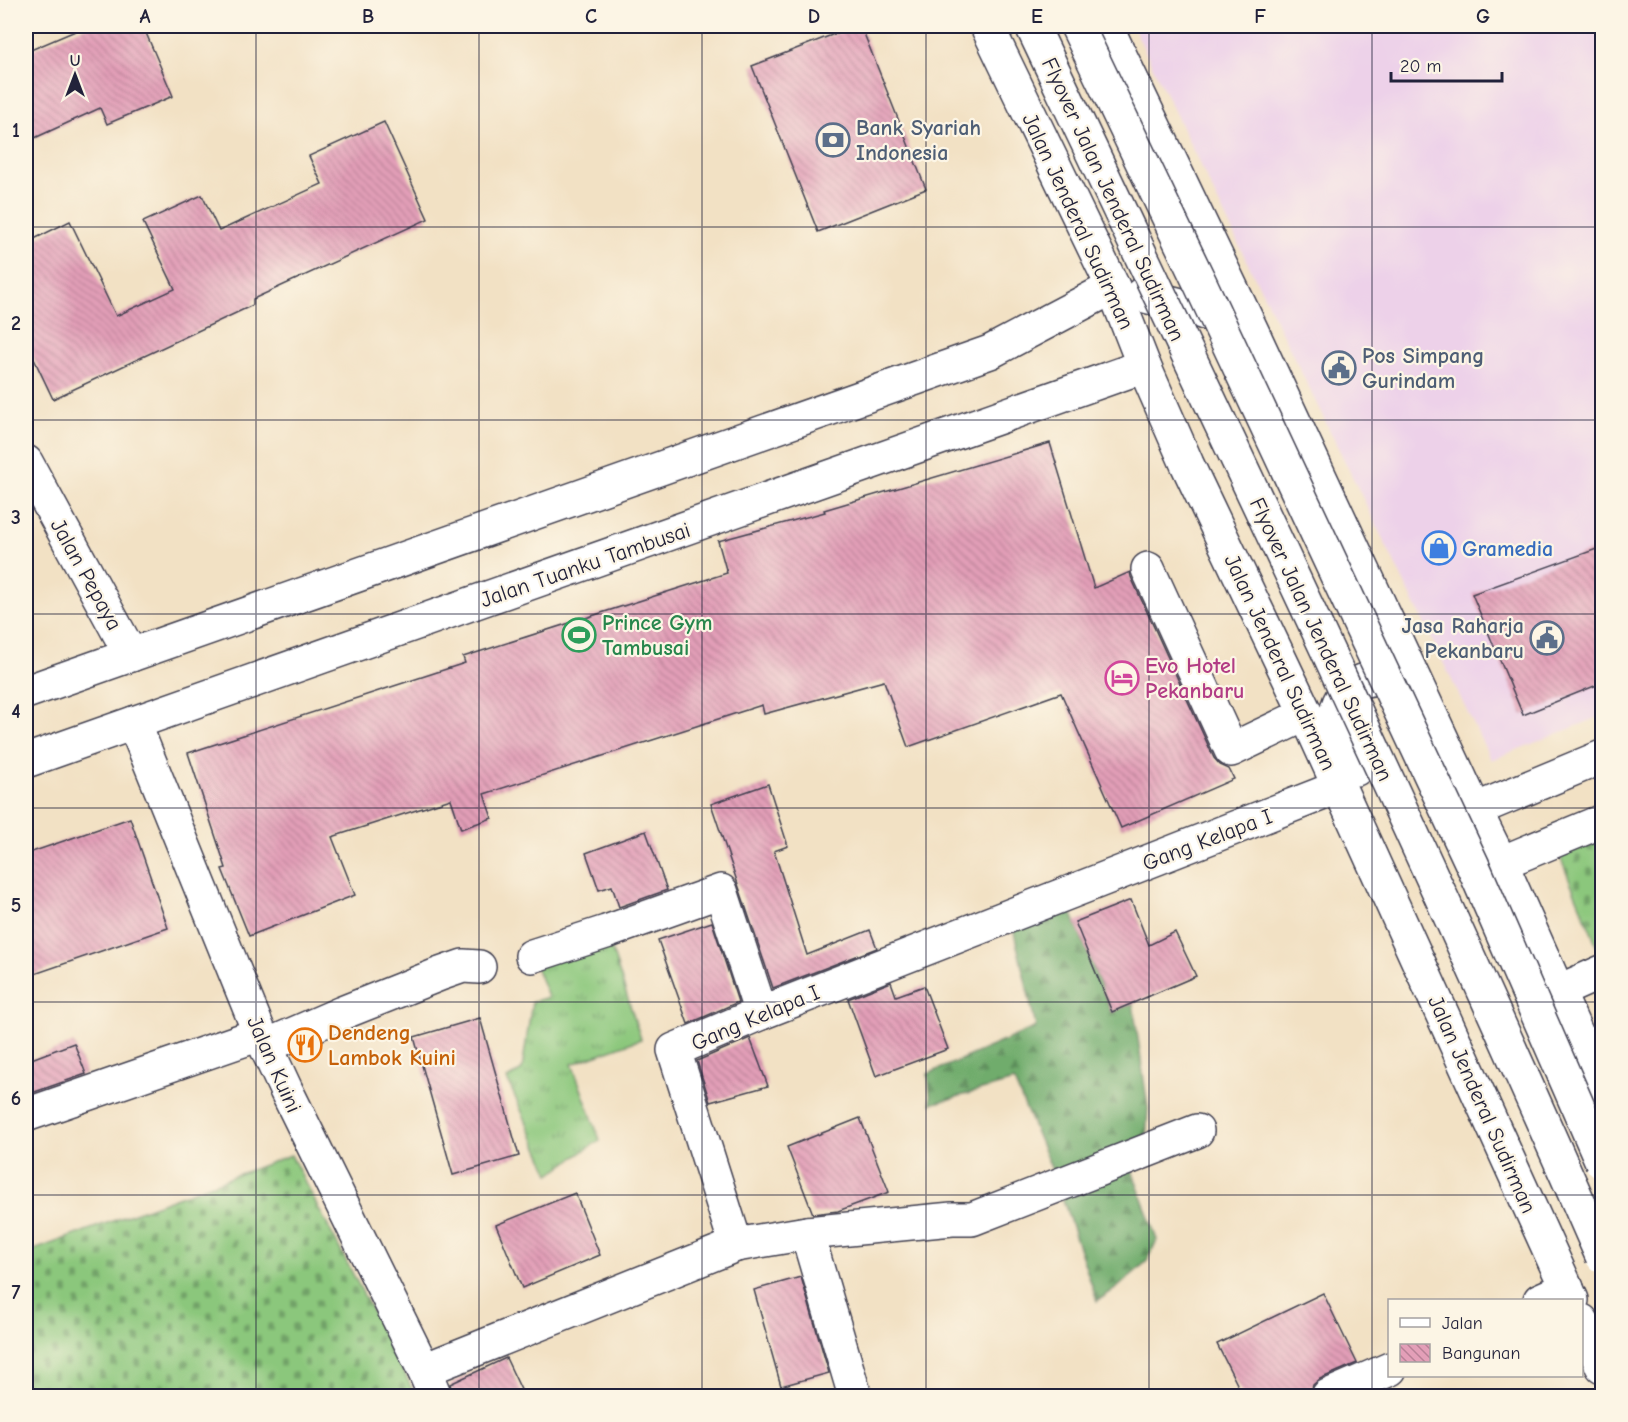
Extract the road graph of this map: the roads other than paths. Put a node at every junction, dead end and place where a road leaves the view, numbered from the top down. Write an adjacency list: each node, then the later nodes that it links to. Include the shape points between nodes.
1 (987, 26): 6 (main road, Jalan Jenderal Sudirman)
2 (1032, 26): 35 (main road, Flyover Jalan Jenderal Sudirman, bridge, via 1435,881)
3 (1077, 26): 32 (main road, Flyover Jalan Jenderal Sudirman, bridge, via 1468,855)
4 (1106, 26): 5 (main road)
5 (1216, 258): 7 (main road); 8 (main road)
6 (1113, 287): 7 (main road); 9 (main road, Jalan Jenderal Sudirman); 12 (main road, via 990,352)
7 (1185, 306): 8 (main road); 9 (main road)
8 (1251, 329): 19 (main road)
9 (1144, 366): 14 (main road, Jalan Jenderal Sudirman); 15 (main road, Jalan Tuanku Tambusai)
10 (26, 462): 12 (main road, Jalan Pepaya)
11 (1148, 569): 14 (main road, via 1231,750)
12 (131, 655): 13 (main road)
13 (26, 692)
14 (1306, 714): 18 (main road, Jalan Jenderal Sudirman)
15 (134, 723): 17 (main road, Jalan Tuanku Tambusai); 27 (main road, Jalan Kuini)
16 (1602, 757): 19 (main road)
17 (26, 761)
18 (1339, 787): 26 (main road, Gang Kelapa I); 28 (main road, Jalan Jenderal Sudirman)
19 (1475, 810): 21 (main road); 28 (main road, via 1443,778 1400,689 1377,679 1364,680 1343,694 1336,718 1339,731 1477,1035)
20 (1602, 821): 21 (main road)
21 (1502, 863): 25 (main road)
22 (532, 956): 26 (main road, via 721,891)
23 (479, 967): 27 (main road, via 463,966)
24 (1602, 972): 25 (main road)
25 (1557, 992): 29 (main road)
26 (761, 1013): 34 (main road, Gang Kelapa I, via 674,1050)
27 (263, 1040): 30 (main road); 40 (main road, Jalan Kuini)
28 (1475, 1087): 36 (main road, Jalan Jenderal Sudirman)
29 (1602, 1091)
30 (26, 1116)
31 (1197, 1131): 33 (main road, via 972,1219)
32 (1602, 1162)
33 (807, 1233): 34 (main road); 41 (main road)
34 (736, 1245): 40 (main road)
35 (1602, 1256)
36 (1560, 1296)
37 (1583, 1324): 38 (main road)
38 (1602, 1366)
39 (1388, 1369): 42 (main road)
40 (429, 1383)
41 (855, 1396)
42 (1329, 1396)

